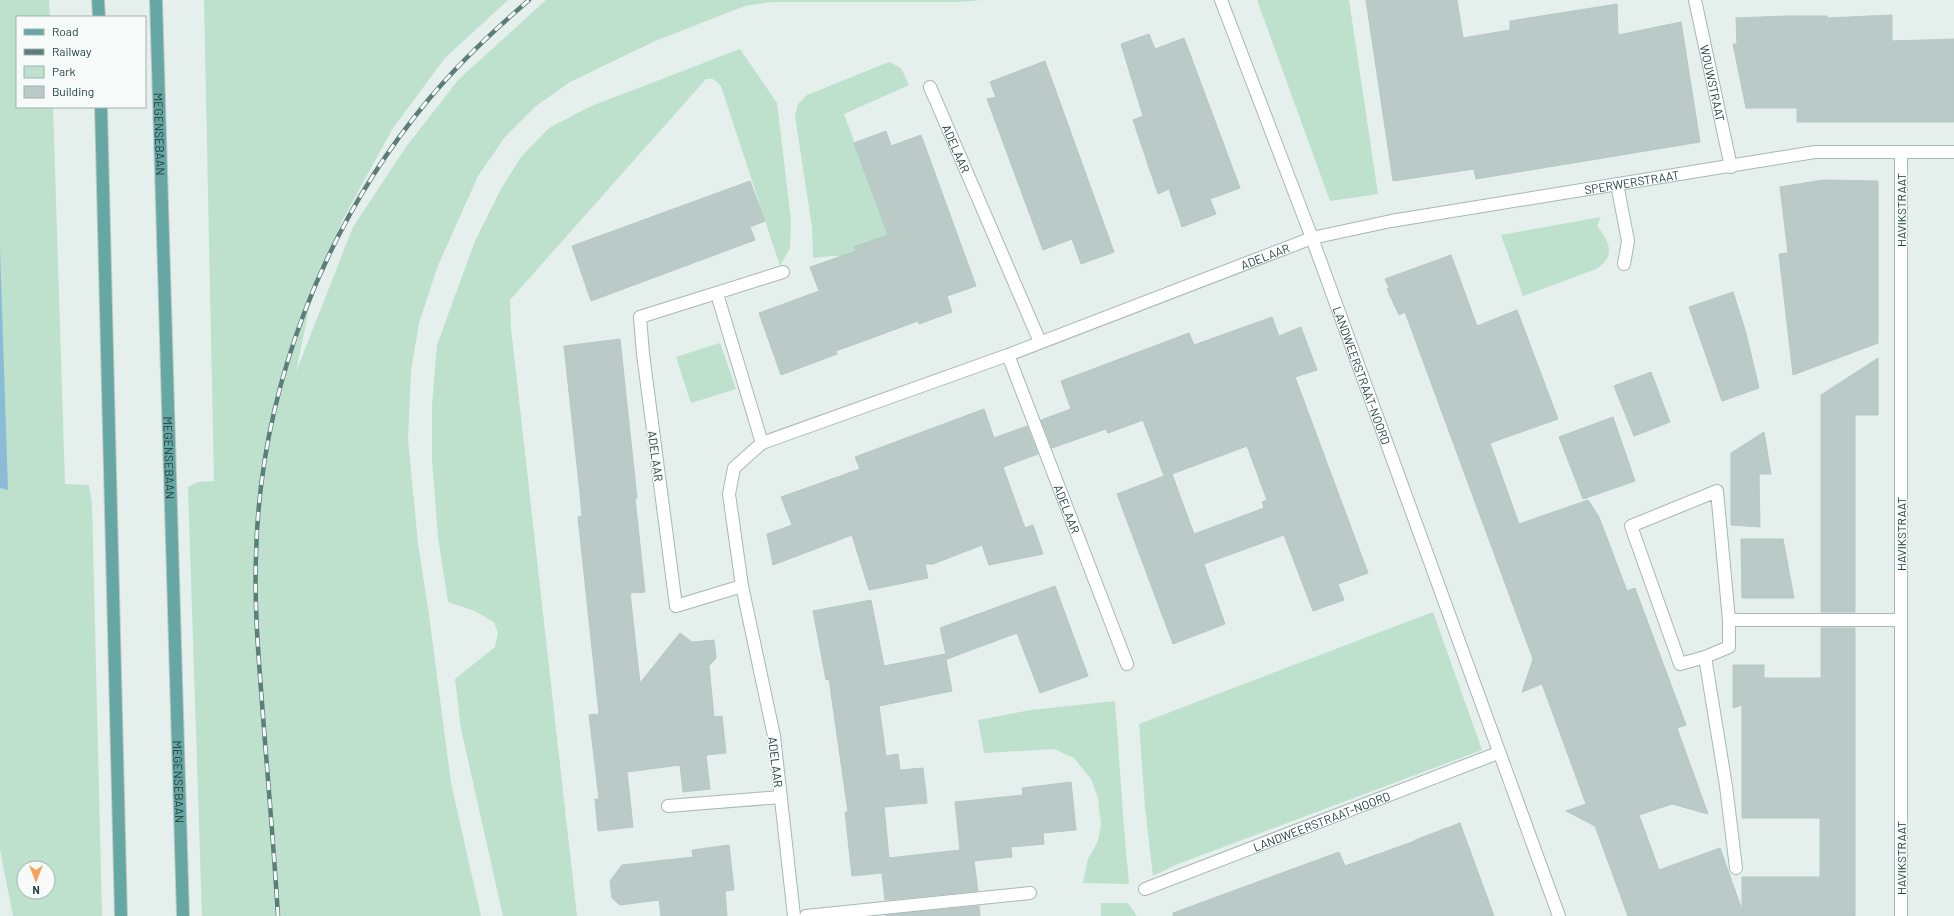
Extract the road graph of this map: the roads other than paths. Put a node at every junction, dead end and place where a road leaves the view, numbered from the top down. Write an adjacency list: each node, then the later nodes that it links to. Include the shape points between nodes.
1 (98, 0): 5 (main road)
2 (156, 0): 31 (main road, MEGENSEBAAN)
3 (1221, 0): 12 (street, LANDWEERSTRAAT-NOORD)
4 (1695, 0): 10 (street, WOUWSTRAAT)
5 (99, 16)
6 (930, 87): 16 (street, ADELAAR)
7 (101, 108): 30 (main road)
8 (1901, 152): 9 (street, SPERWERSTRAAT); 10 (street, SPERWERSTRAAT, via 1815,152); 21 (street, HAVIKSTRAAT)
9 (1954, 152)
10 (1731, 167): 11 (street, SPERWERSTRAAT)
11 (1617, 184): 12 (street, SPERWERSTRAAT, via 1391,221); 13 (street, via 1628,241)
12 (1312, 238): 16 (street, ADELAAR); 24 (street, LANDWEERSTRAAT-NOORD)
13 (1624, 264)
14 (783, 272): 15 (street, ADELAAR)
15 (717, 294): 18 (street); 19 (street, ADELAAR, via 640,317 643,354 676,606)
16 (1040, 342): 17 (street, ADELAAR)
17 (1008, 355): 18 (street, ADELAAR); 23 (street, ADELAAR)
18 (762, 443): 19 (street, ADELAAR, via 734,468 729,494)
19 (742, 586): 25 (street, ADELAAR, via 774,736)
20 (1729, 620): 21 (street); 22 (street, via 1729,647); 22 (street, via 1717,491 1631,526 1680,664)
21 (1901, 620): 35 (street, HAVIKSTRAAT)
22 (1705, 657): 27 (street, via 1726,786)
23 (1127, 664)
24 (1498, 753): 28 (street, LANDWEERSTRAAT-NOORD); 34 (street, LANDWEERSTRAAT-NOORD)
25 (781, 797): 26 (street); 32 (street, ADELAAR)
26 (668, 806)
27 (1736, 868)
28 (1145, 889)
29 (1030, 893): 33 (street)
30 (121, 916)
31 (183, 916)
32 (794, 916)
33 (806, 916)
34 (1559, 916)
35 (1901, 916)

